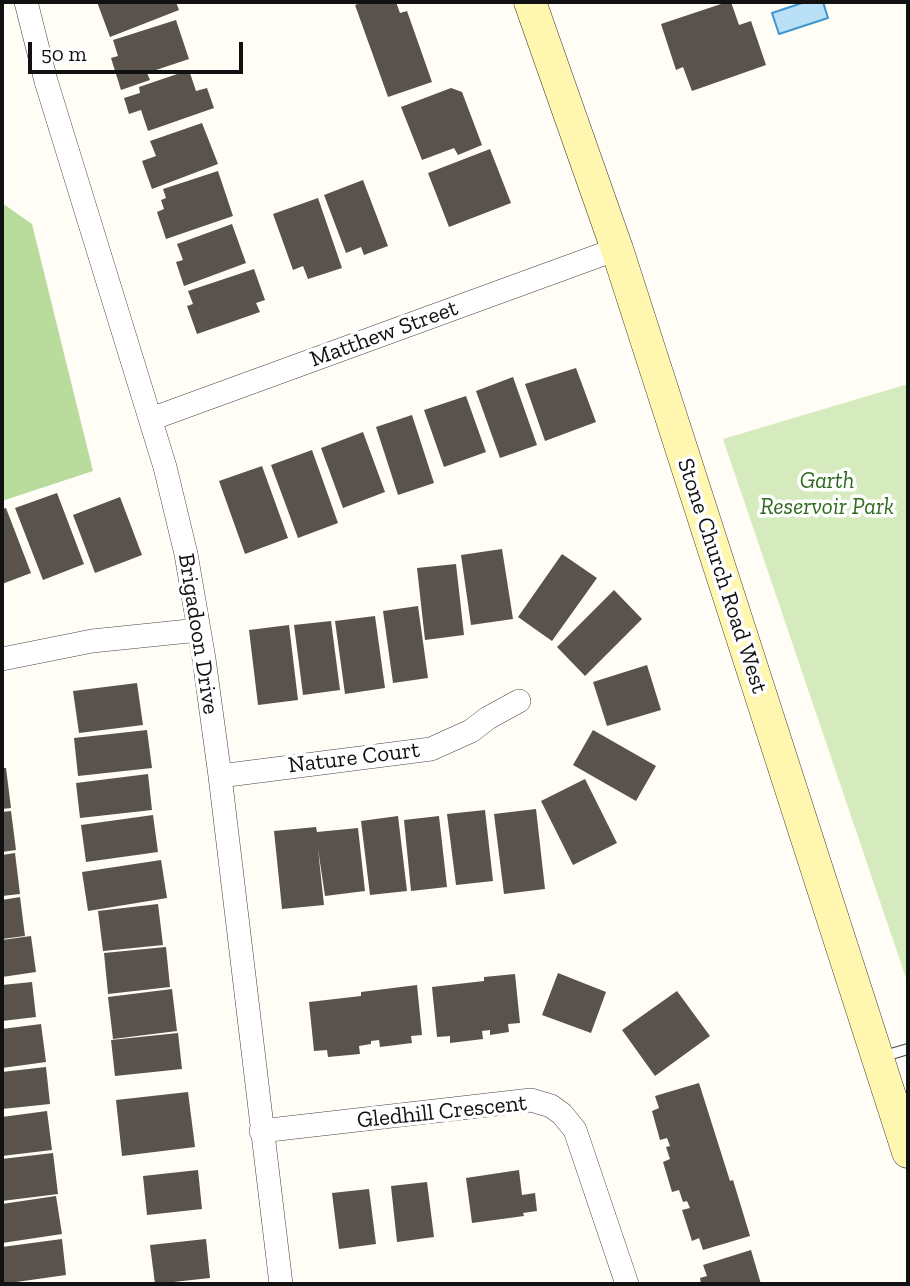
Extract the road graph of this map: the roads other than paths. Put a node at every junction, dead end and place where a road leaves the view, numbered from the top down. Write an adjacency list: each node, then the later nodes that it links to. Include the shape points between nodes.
1 (26, 2): 4 (street, Brigadoon Drive, via 46,81)
2 (530, 2): 3 (main road, Stone Church Road West)
3 (617, 249): 4 (street, Matthew Street); 10 (main road, Stone Church Road West)
4 (151, 419): 5 (street, Brigadoon Drive, via 186,554)
5 (199, 630): 6 (street, via 92,641); 8 (street, Brigadoon Drive)
6 (2, 659)
7 (519, 701): 8 (street, Nature Court, via 431,749)
8 (220, 775): 11 (street, Brigadoon Drive)
9 (908, 1049): 10 (lane)
10 (878, 1058): 12 (main road, Stone Church Road West)
11 (261, 1131): 13 (street, Brigadoon Drive); 14 (street, Gledhill Crescent, via 531,1100 551,1106 575,1130)
12 (908, 1152)
13 (281, 1284)
14 (627, 1284)

